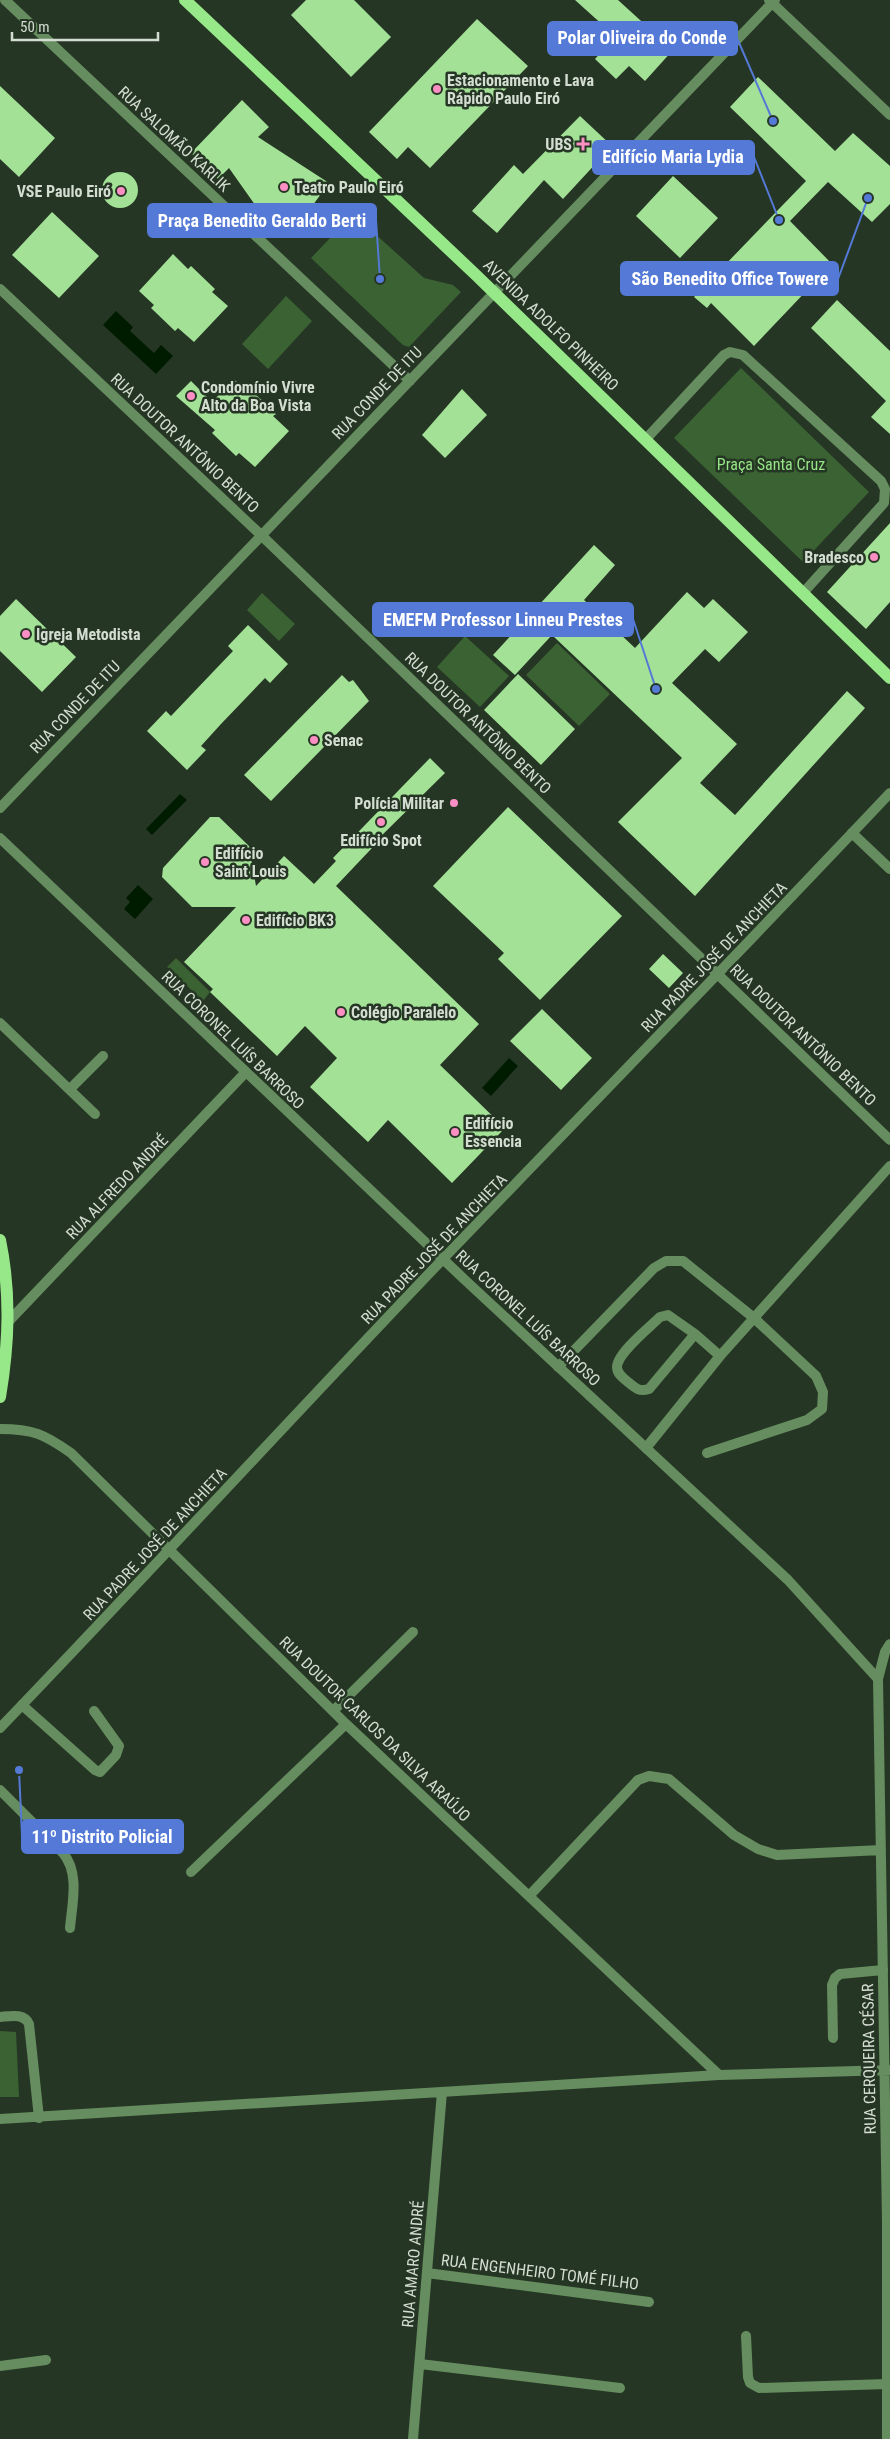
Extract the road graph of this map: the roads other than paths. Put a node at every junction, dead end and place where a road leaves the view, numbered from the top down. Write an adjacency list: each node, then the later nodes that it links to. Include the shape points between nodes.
1 (5, 0): 7 (street, RUA SALOMÃO KARLIK)
2 (185, 0): 6 (main road, AVENIDA ADOLFO PINHEIRO)
3 (772, 1): 4 (street); 6 (street, RUA CONDE DE ITU)
4 (890, 115)
5 (0, 289): 9 (street, RUA DOUTOR ANTÔNIO BENTO)
6 (494, 292): 7 (street, RUA CONDE DE ITU); 8 (main road, AVENIDA ADOLFO PINHEIRO)
7 (410, 380): 9 (street, RUA CONDE DE ITU)
8 (645, 440): 10 (main road, AVENIDA ADOLFO PINHEIRO); 10 (street, via 724,356 737,352 881,481 885,489 884,503)
9 (261, 535): 13 (street, RUA CONDE DE ITU); 17 (street, RUA DOUTOR ANTÔNIO BENTO)
10 (803, 593): 11 (main road, AVENIDA ADOLFO PINHEIRO)
11 (890, 678)
12 (890, 793): 14 (street, RUA PADRE JOSÉ DE ANCHIETA)
13 (0, 808)
14 (852, 833): 16 (street); 17 (street, RUA PADRE JOSÉ DE ANCHIETA)
15 (0, 838): 20 (street, RUA CORONEL LUÍS BARROSO)
16 (890, 869)
17 (719, 975): 23 (street, RUA DOUTOR ANTÔNIO BENTO); 26 (street, RUA PADRE JOSÉ DE ANCHIETA)
18 (0, 1023): 21 (street)
19 (103, 1056): 21 (street)
20 (246, 1072): 26 (street, RUA CORONEL LUÍS BARROSO); 28 (street, RUA ALFREDO ANDRÉ)
21 (70, 1089): 22 (street)
22 (95, 1114)
23 (890, 1140)
24 (890, 1166): 27 (street)
25 (0, 1240): 28 (main road, via 7,1276)
26 (443, 1259): 31 (street, RUA CORONEL LUÍS BARROSO); 36 (street, RUA PADRE JOSÉ DE ANCHIETA)
27 (754, 1318): 30 (street); 31 (street, via 683,1261 666,1261 654,1268); 35 (street, via 816,1376 823,1392 822,1408 807,1420)
28 (9, 1321): 32 (main road)
29 (695, 1334): 29 (street, via 668,1315 660,1317 622,1356 617,1366 618,1374 636,1389 649,1389); 30 (street)
30 (720, 1356): 34 (street)
31 (558, 1367): 34 (street, RUA CORONEL LUÍS BARROSO)
32 (0, 1397)
33 (0, 1430): 36 (street, RUA DOUTOR CARLOS DA SILVA ARAÚJO, via 24,1429 46,1436 71,1453)
34 (646, 1448): 39 (street, RUA CORONEL LUÍS BARROSO, via 788,1580)
35 (707, 1453)
36 (171, 1550): 40 (street, RUA PADRE JOSÉ DE ANCHIETA); 42 (street, RUA DOUTOR CARLOS DA SILVA ARAÚJO)
37 (413, 1632): 42 (street)
38 (890, 1644): 39 (street, RUA CERQUEIRA CÉSAR)
39 (878, 1679): 46 (street, RUA CERQUEIRA CÉSAR)
40 (22, 1705): 41 (street, via 100,1772 116,1755 118,1746); 44 (street, RUA PADRE JOSÉ DE ANCHIETA)
41 (94, 1711)
42 (333, 1711): 43 (street, RUA DOUTOR CARLOS DA SILVA ARAÚJO)
43 (346, 1724): 47 (street); 48 (street, RUA DOUTOR CARLOS DA SILVA ARAÚJO)
44 (0, 1728)
45 (0, 1790): 49 (street, via 71,1864)
46 (881, 1850): 48 (street, via 766,1853 734,1834 669,1780 649,1776 638,1780); 50 (street, RUA CERQUEIRA CÉSAR)
47 (190, 1872)
48 (529, 1896): 54 (street, RUA DOUTOR CARLOS DA SILVA ARAÚJO)
49 (70, 1928)
50 (883, 1970): 52 (street, via 840,1974 835,1978 832,1984); 53 (street, RUA CERQUEIRA CÉSAR)
51 (0, 2017): 56 (street, via 20,2016 30,2024)
52 (833, 2038)
53 (887, 2070): 54 (street); 58 (street, RUA CERQUEIRA CÉSAR)
54 (719, 2075): 55 (street)
55 (442, 2092): 56 (street); 59 (street, RUA AMARO ANDRÉ)
56 (39, 2118): 57 (street)
57 (0, 2119)
58 (888, 2178): 65 (street, RUA CERQUEIRA CÉSAR)
59 (427, 2273): 60 (street, RUA ENGENHEIRO TOMÉ FILHO); 63 (street, RUA AMARO ANDRÉ)
60 (649, 2302)
61 (746, 2336): 65 (street, via 748,2377 750,2383 759,2388)
62 (46, 2360): 64 (street)
63 (420, 2364): 66 (street); 67 (street, RUA AMARO ANDRÉ)
64 (0, 2366)
65 (887, 2384): 68 (street, RUA CERQUEIRA CÉSAR)
66 (620, 2388)
67 (413, 2439)
68 (887, 2439)

